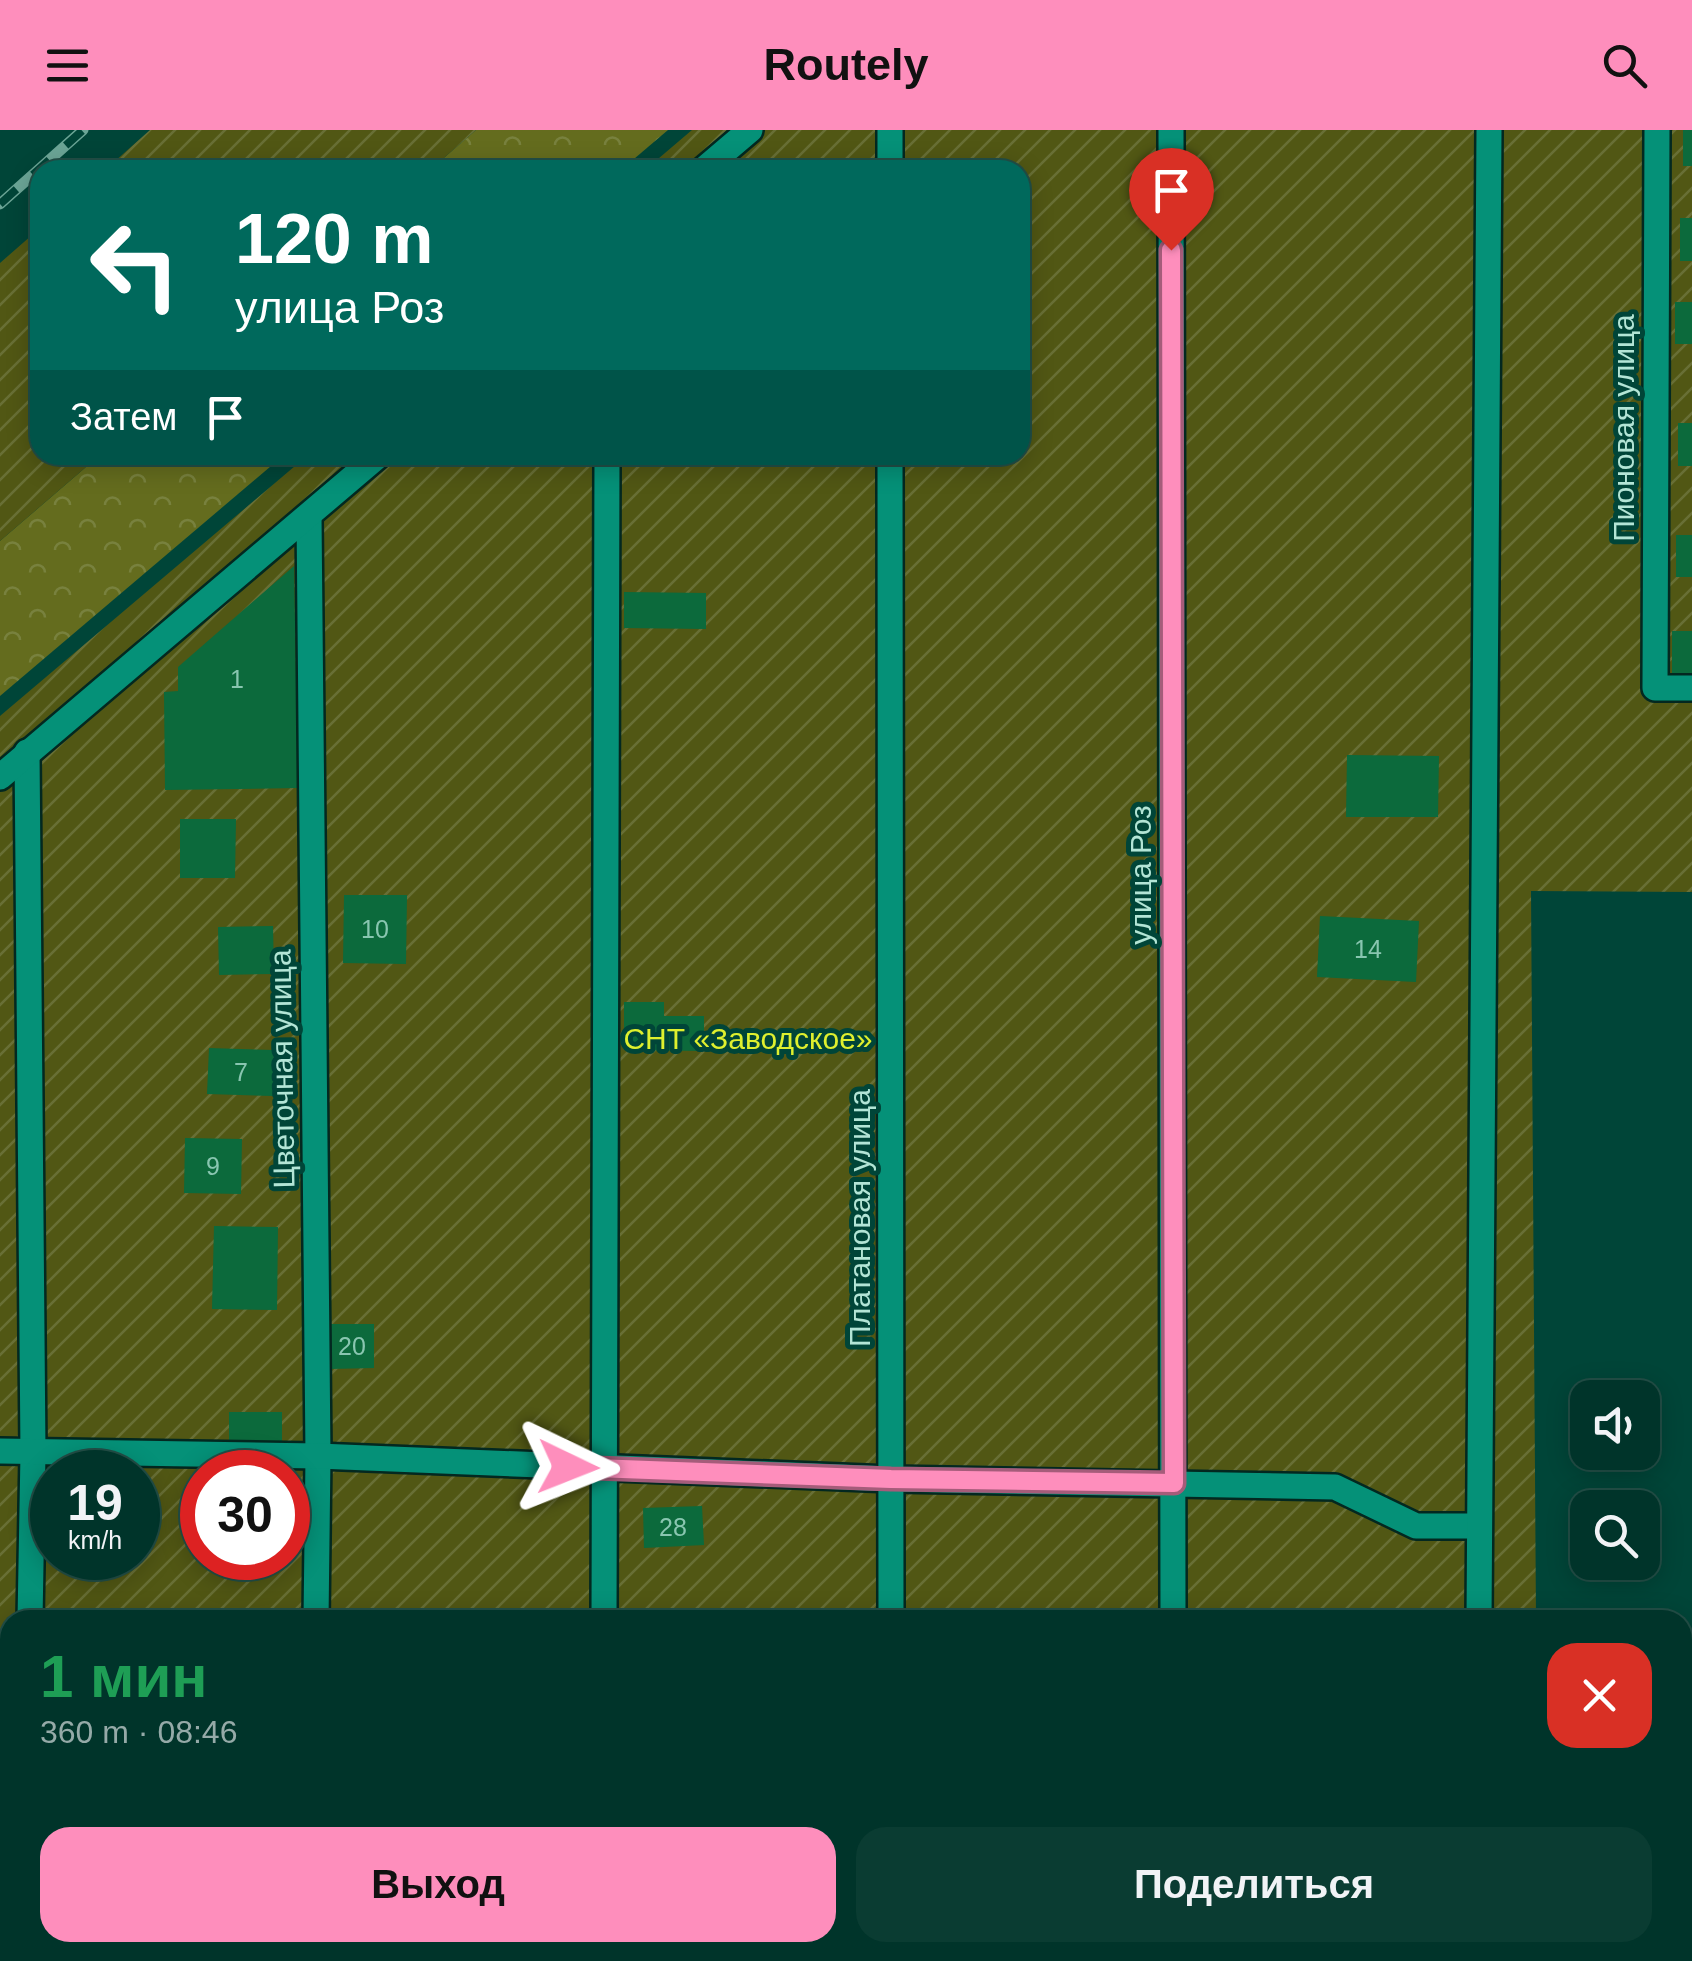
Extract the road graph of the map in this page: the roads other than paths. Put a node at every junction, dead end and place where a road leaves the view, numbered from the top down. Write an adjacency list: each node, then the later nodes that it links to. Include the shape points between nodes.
1 (750, 130): 6 (street)
2 (890, 130): 7 (street)
3 (1171, 130): 22 (street, улица Роз)
4 (1489, 130): 23 (street)
5 (1657, 130): 12 (street, Пионовая улица, via 1655,688)
6 (714, 160)
7 (890, 160)
8 (368, 465): 11 (street)
9 (607, 465): 20 (street)
10 (890, 465): 21 (street, Платановая улица)
11 (309, 518): 13 (street); 19 (street, Цветочная улица)
12 (1692, 688)
13 (28, 752): 14 (street); 15 (street)
14 (0, 777)
15 (33, 1450)
16 (0, 1451): 17 (street)
17 (30, 1452)
18 (160, 1454): 19 (street)
19 (318, 1456): 20 (street); 26 (street, Цветочная улица)
20 (603, 1468): 21 (street); 27 (street)
21 (891, 1479): 22 (street); 28 (street, Платановая улица)
22 (1174, 1483): 23 (street, via 1335,1487 1416,1526); 29 (street, улица Роз)
23 (1479, 1526): 30 (street)
24 (31, 1580): 25 (street)
25 (30, 1610)
26 (316, 1610)
27 (604, 1610)
28 (890, 1610)
29 (1174, 1610)
30 (1479, 1610)

